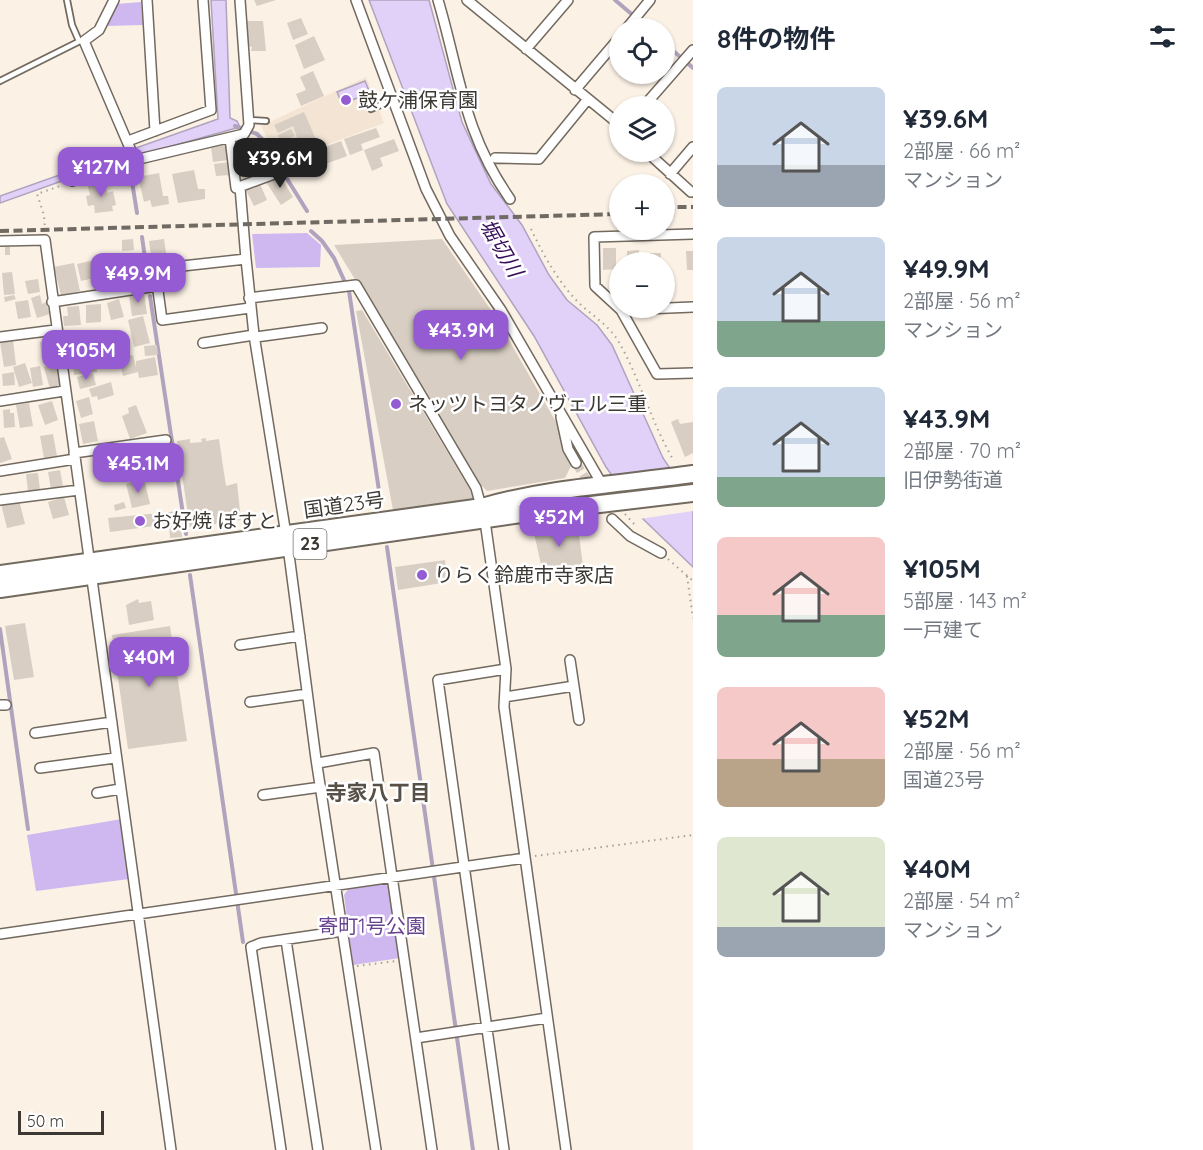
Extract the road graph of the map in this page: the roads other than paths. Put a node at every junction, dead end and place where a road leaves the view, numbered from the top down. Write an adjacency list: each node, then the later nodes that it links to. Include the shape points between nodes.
1 (67, 0): 12 (lane)
2 (114, 0): 12 (street, via 99,30)
3 (147, 0): 25 (street)
4 (203, 0): 25 (street, via 211,110)
5 (240, 0): 24 (street)
6 (356, 0): 20 (street)
7 (438, 0): 38 (street, via 477,143)
8 (466, 0): 13 (street)
9 (568, 0): 13 (street)
10 (650, 0): 11 (street)
11 (635, 18)
12 (81, 41): 16 (lane); 27 (street)
13 (526, 49): 17 (street)
14 (609, 50): 17 (street)
15 (688, 56): 18 (street)
16 (0, 81)
17 (575, 90): 19 (street)
18 (653, 96)
19 (588, 99): 22 (street); 29 (street, via 539,159)
20 (392, 100): 21 (lane); 59 (street, via 426,189 450,236 501,310)
21 (371, 109)
22 (609, 116)
23 (266, 121): 24 (lane)
24 (247, 126): 26 (street)
25 (155, 131): 27 (street)
26 (230, 138): 30 (street); 36 (street, via 236,188)
27 (129, 143): 30 (street)
28 (693, 147): 33 (street)
29 (495, 158)
30 (135, 160): 35 (street)
31 (657, 162): 33 (street)
32 (274, 174): 36 (street)
33 (670, 174)
34 (675, 178): 37 (street)
35 (72, 182)
36 (240, 187): 41 (street)
37 (691, 192)
38 (510, 199)
39 (693, 234): 43 (street, via 594,237 595,286)
40 (0, 241): 44 (street, via 45,240)
41 (246, 259): 42 (street, via 155,269); 45 (street)
42 (157, 286): 44 (street); 45 (street, via 162,320)
43 (609, 299)
44 (52, 302): 50 (street)
45 (250, 303): 51 (street); 69 (street, via 356,285 477,488)
46 (693, 307): 47 (street)
47 (675, 308)
48 (626, 318): 56 (street, via 657,374)
49 (322, 328): 51 (street)
50 (55, 330): 52 (street); 55 (street)
51 (255, 336): 53 (street); 71 (street)
52 (0, 337)
53 (203, 343)
54 (103, 356): 55 (street)
55 (60, 363): 57 (street)
56 (693, 373)
57 (64, 391): 58 (street); 61 (street)
58 (0, 400)
59 (560, 412): 62 (street, via 568,449); 65 (street)
60 (166, 440): 61 (street)
61 (74, 456): 64 (street); 66 (street)
62 (576, 463)
63 (683, 470): 65 (highway, 国道23号 / 23)
64 (0, 471)
65 (605, 485): 69 (highway, 国道23号 / 23, via 516,497)
66 (79, 490): 68 (street); 73 (street)
67 (693, 493): 69 (highway, 国道23号 / 23)
68 (0, 500)
69 (484, 514): 71 (highway, 国道23号 / 23); 79 (street)
70 (612, 519): 72 (street, via 630,536)
71 (286, 541): 73 (highway, 国道23号 / 23); 76 (street)
72 (661, 553)
73 (90, 569): 74 (highway, 国道23号 / 23); 75 (highway, 国道23号 / 23); 85 (street)
74 (0, 574)
75 (0, 589)
76 (300, 636): 77 (street); 81 (street)
77 (240, 645)
78 (570, 660): 80 (street)
79 (506, 669): 82 (street); 95 (street, via 438,680)
80 (574, 686): 82 (street); 84 (street)
81 (307, 694): 83 (street); 88 (street)
82 (505, 697): 94 (street)
83 (250, 702)
84 (579, 720)
85 (112, 722): 86 (street); 87 (street)
86 (35, 733)
87 (115, 758): 89 (street); 91 (street)
88 (318, 763): 90 (street); 96 (street, via 374,753)
89 (40, 768)
90 (321, 787): 93 (street); 97 (street)
91 (120, 789): 92 (street); 98 (street)
92 (97, 793)
93 (263, 795)
94 (525, 858): 95 (street); 102 (street)
95 (464, 867): 96 (street); 103 (street)
96 (393, 877): 97 (street); 104 (street)
97 (336, 885): 98 (street); 99 (street)
98 (138, 913): 100 (street); 105 (street)
99 (343, 931): 101 (street); 108 (street)
100 (0, 934)
101 (286, 940): 106 (street, via 252,947); 107 (street)
102 (547, 1018): 103 (street); 111 (street)
103 (487, 1027): 104 (street); 110 (street)
104 (416, 1038): 109 (street)
105 (171, 1150)
106 (281, 1150)
107 (318, 1150)
108 (376, 1150)
109 (432, 1150)
110 (504, 1150)
111 (566, 1150)

